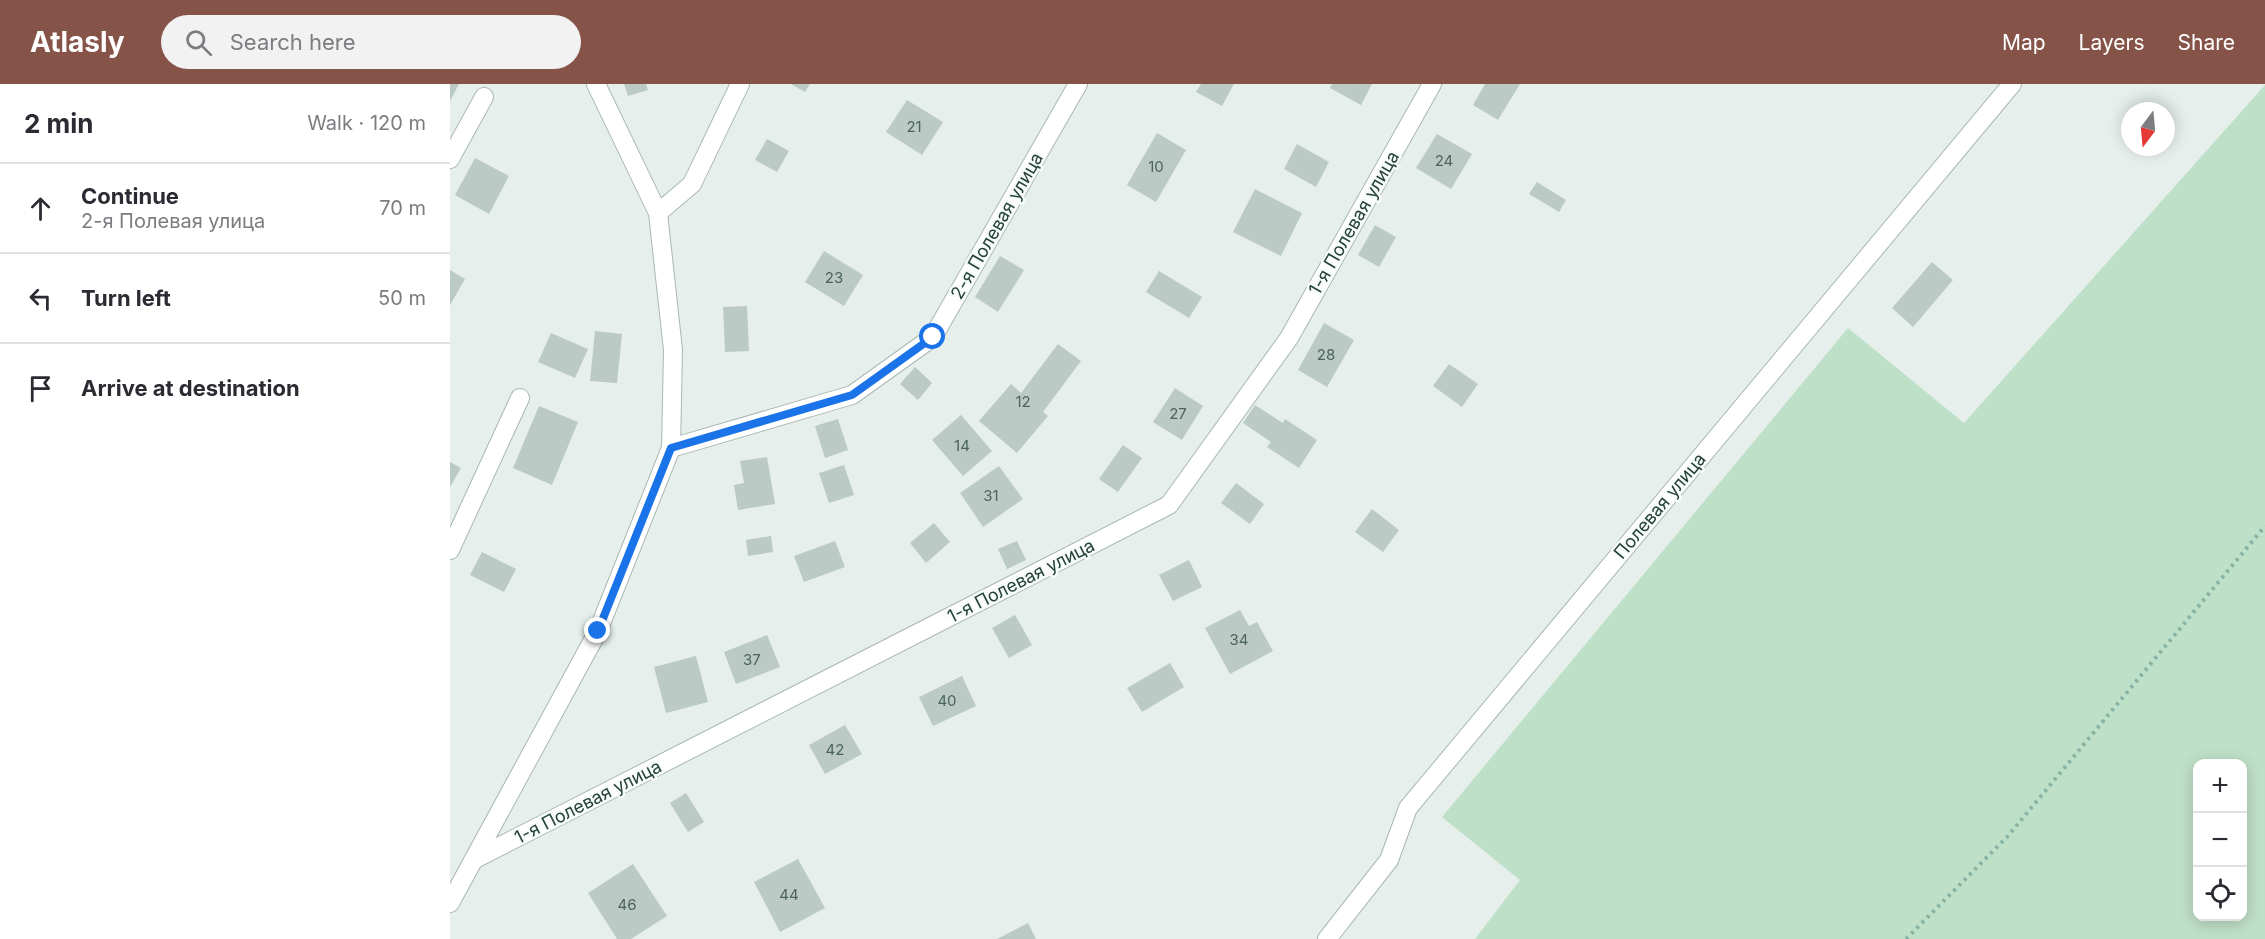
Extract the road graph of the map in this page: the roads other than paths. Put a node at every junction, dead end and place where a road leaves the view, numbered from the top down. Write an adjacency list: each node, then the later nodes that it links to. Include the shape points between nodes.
1 (596, 84): 8 (street)
2 (740, 84): 8 (street, via 692,184)
3 (1078, 84): 10 (street, 2-я Полевая улица, via 933,337 852,395)
4 (1432, 84): 12 (street, 1-я Полевая улица, via 1288,338 1169,504)
5 (2012, 84): 14 (street, Полевая улица, via 1408,808 1389,860)
6 (484, 97): 7 (street)
7 (450, 159)
8 (658, 213): 10 (street, via 673,350)
9 (520, 398): 11 (street)
10 (671, 448): 12 (street, via 598,631)
11 (450, 550)
12 (473, 860): 13 (street)
13 (450, 903)
14 (1327, 939)

